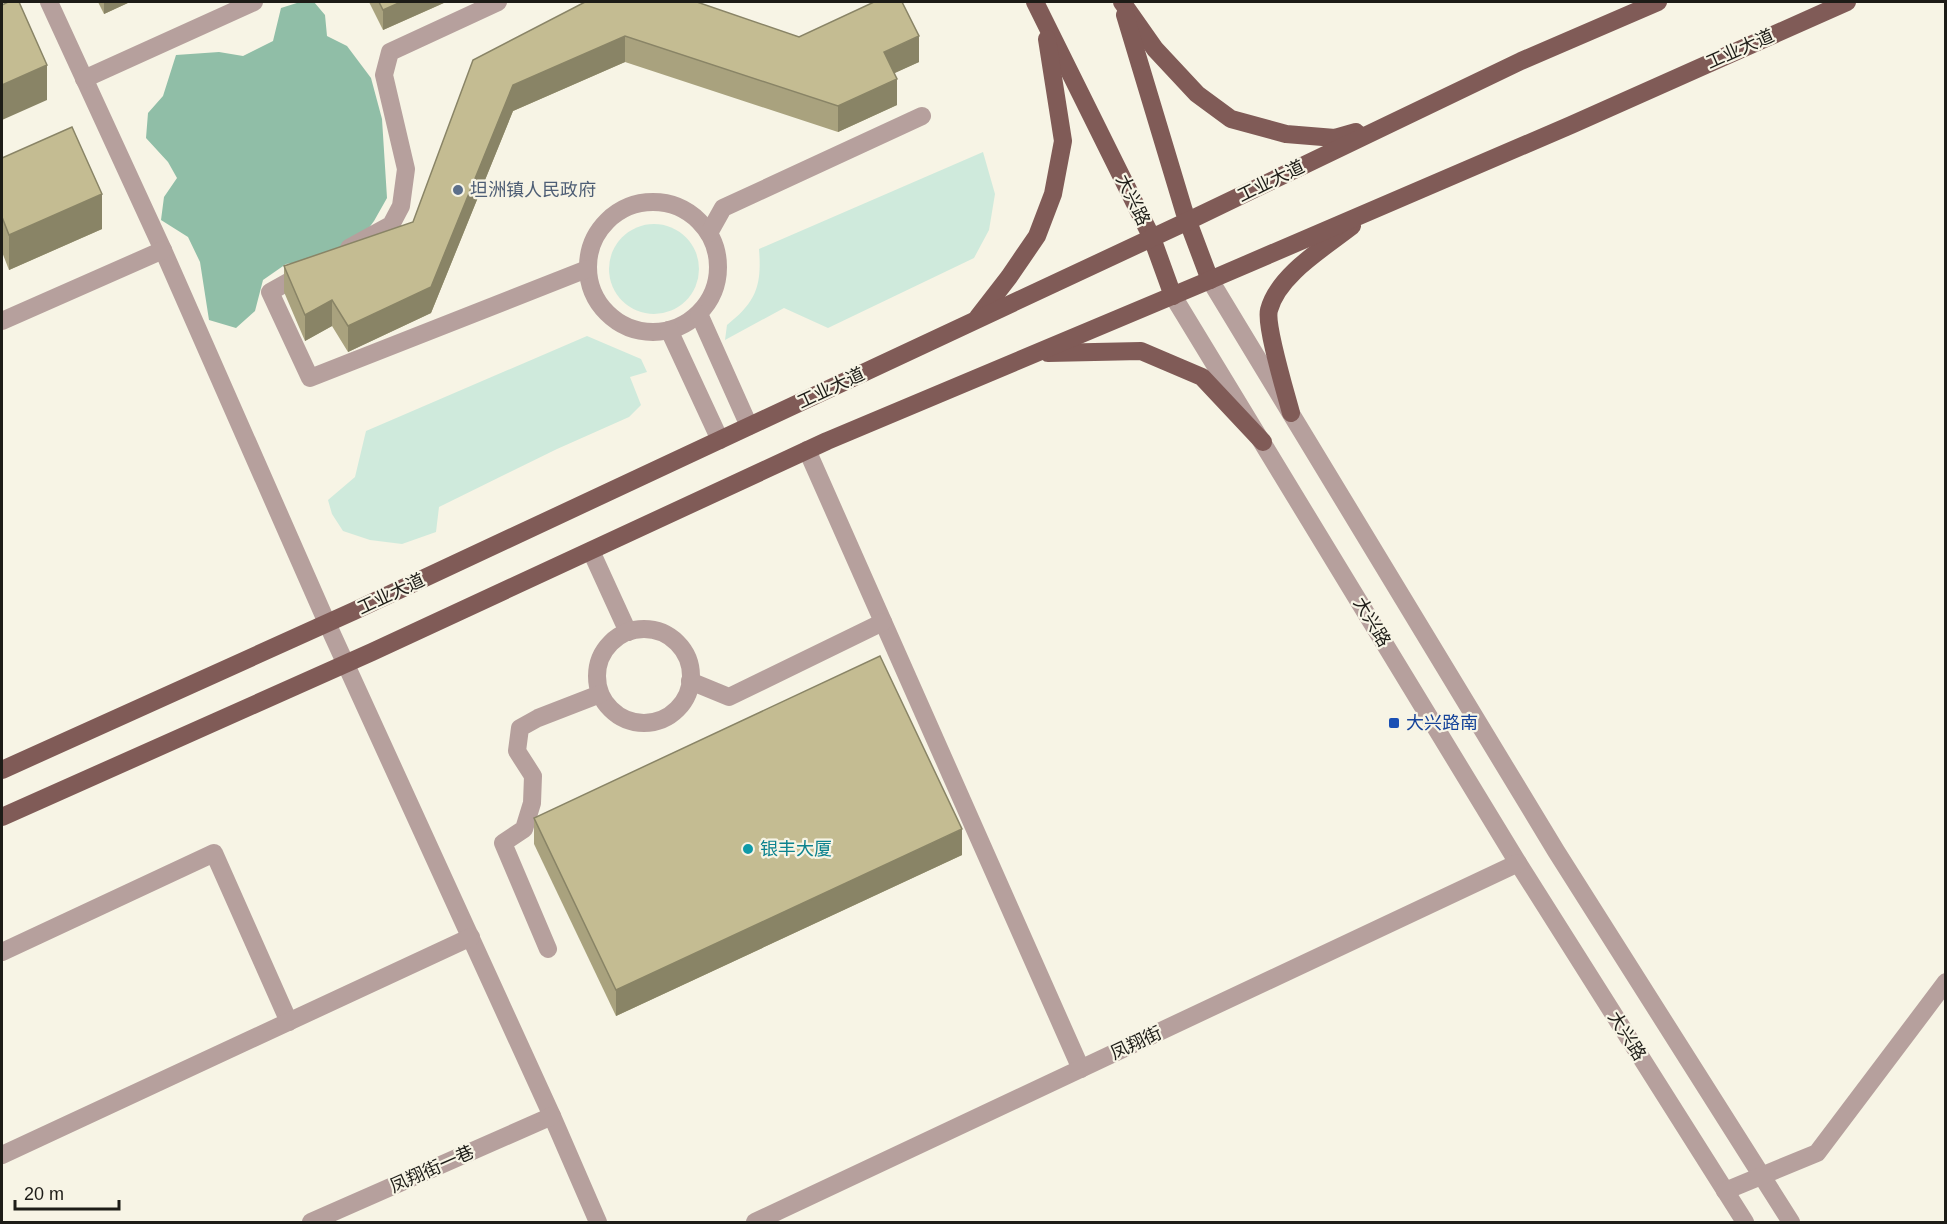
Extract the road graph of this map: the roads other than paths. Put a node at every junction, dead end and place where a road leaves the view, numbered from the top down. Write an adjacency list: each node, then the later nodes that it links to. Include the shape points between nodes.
1 (49, 2): 9 (street)
2 (254, 2): 9 (street)
3 (498, 2): 17 (street, via 390,52 384,75 406,170 401,206 391,225 270,292 310,378)
4 (1035, 2): 8 (main road, 大兴路)
5 (1121, 2): 11 (main road, via 1155,49 1197,94 1231,119 1286,134 1335,138); 13 (main road)
6 (1658, 2): 11 (main road, 工业大道)
7 (1847, 2): 12 (main road, 工业大道)
8 (1045, 22): 15 (main road, 大兴路); 22 (main road, via 1062,141 1053,194 1037,236)
9 (84, 79): 16 (street)
10 (922, 116): 14 (street, via 723,208)
11 (1406, 116): 13 (main road, 工业大道)
12 (1372, 210): 18 (main road, 工业大道); 25 (main road, via 1292,273 1268,312)
13 (1188, 221): 15 (main road, 工业大道); 18 (main road)
14 (709, 233): 17 (street, via 695,217 676,206 655,201 633,204 614,214 599,229); 20 (street, via 717,254 718,276 712,296)
15 (1152, 238): 19 (main road, 大兴路); 22 (main road, 工业大道)
16 (163, 250): 21 (street); 31 (street)
17 (586, 269): 23 (street, via 591,290 602,309 619,323 639,331)
18 (1210, 280): 19 (main road, 工业大道); 25 (street)
19 (1173, 296): 24 (main road, 工业大道); 28 (street, 大兴路)
20 (699, 314): 23 (street); 26 (street)
21 (2, 321)
22 (974, 321): 26 (main road, 工业大道)
23 (669, 330): 27 (street)
24 (1037, 353): 28 (main road, 工业大道, via 1142,351 1202,377); 29 (main road, 工业大道)
25 (1291, 414): 48 (street, via 1556,851)
26 (749, 426): 27 (main road, 工业大道)
27 (720, 440): 31 (main road, 工业大道)
28 (1263, 442): 39 (street, 大兴路)
29 (807, 450): 30 (main road, 工业大道); 32 (street)
30 (591, 551): 33 (street); 34 (main road, 工业大道)
31 (327, 622): 34 (street); 37 (main road, 工业大道)
32 (883, 622): 35 (street, via 729,697); 45 (street)
33 (628, 632): 35 (street, via 658,631 672,639 683,650); 36 (street, via 604,650 598,664)
34 (346, 664): 38 (main road, 工业大道); 40 (street)
35 (690, 681): 36 (street, via 677,709 649,722 620,716)
36 (600, 694): 41 (street, via 520,728 518,751 532,776 532,803 524,829 503,843)
37 (2, 770)
38 (2, 817)
39 (1518, 863): 45 (street, 凤翔街); 49 (street, 大兴路)
40 (471, 937): 44 (street); 46 (street)
41 (548, 949)
42 (2, 952): 44 (street, via 214,853)
43 (1946, 982): 48 (street, via 1817,1153)
44 (289, 1022): 47 (street)
45 (1081, 1069): 52 (street, 凤翔街)
46 (552, 1116): 50 (street, 凤翔街一巷); 51 (street)
47 (2, 1155)
48 (1762, 1176): 49 (street); 54 (street)
49 (1725, 1191): 53 (street, 大兴路)
50 (311, 1222)
51 (598, 1222)
52 (754, 1222)
53 (1745, 1222)
54 (1791, 1222)

